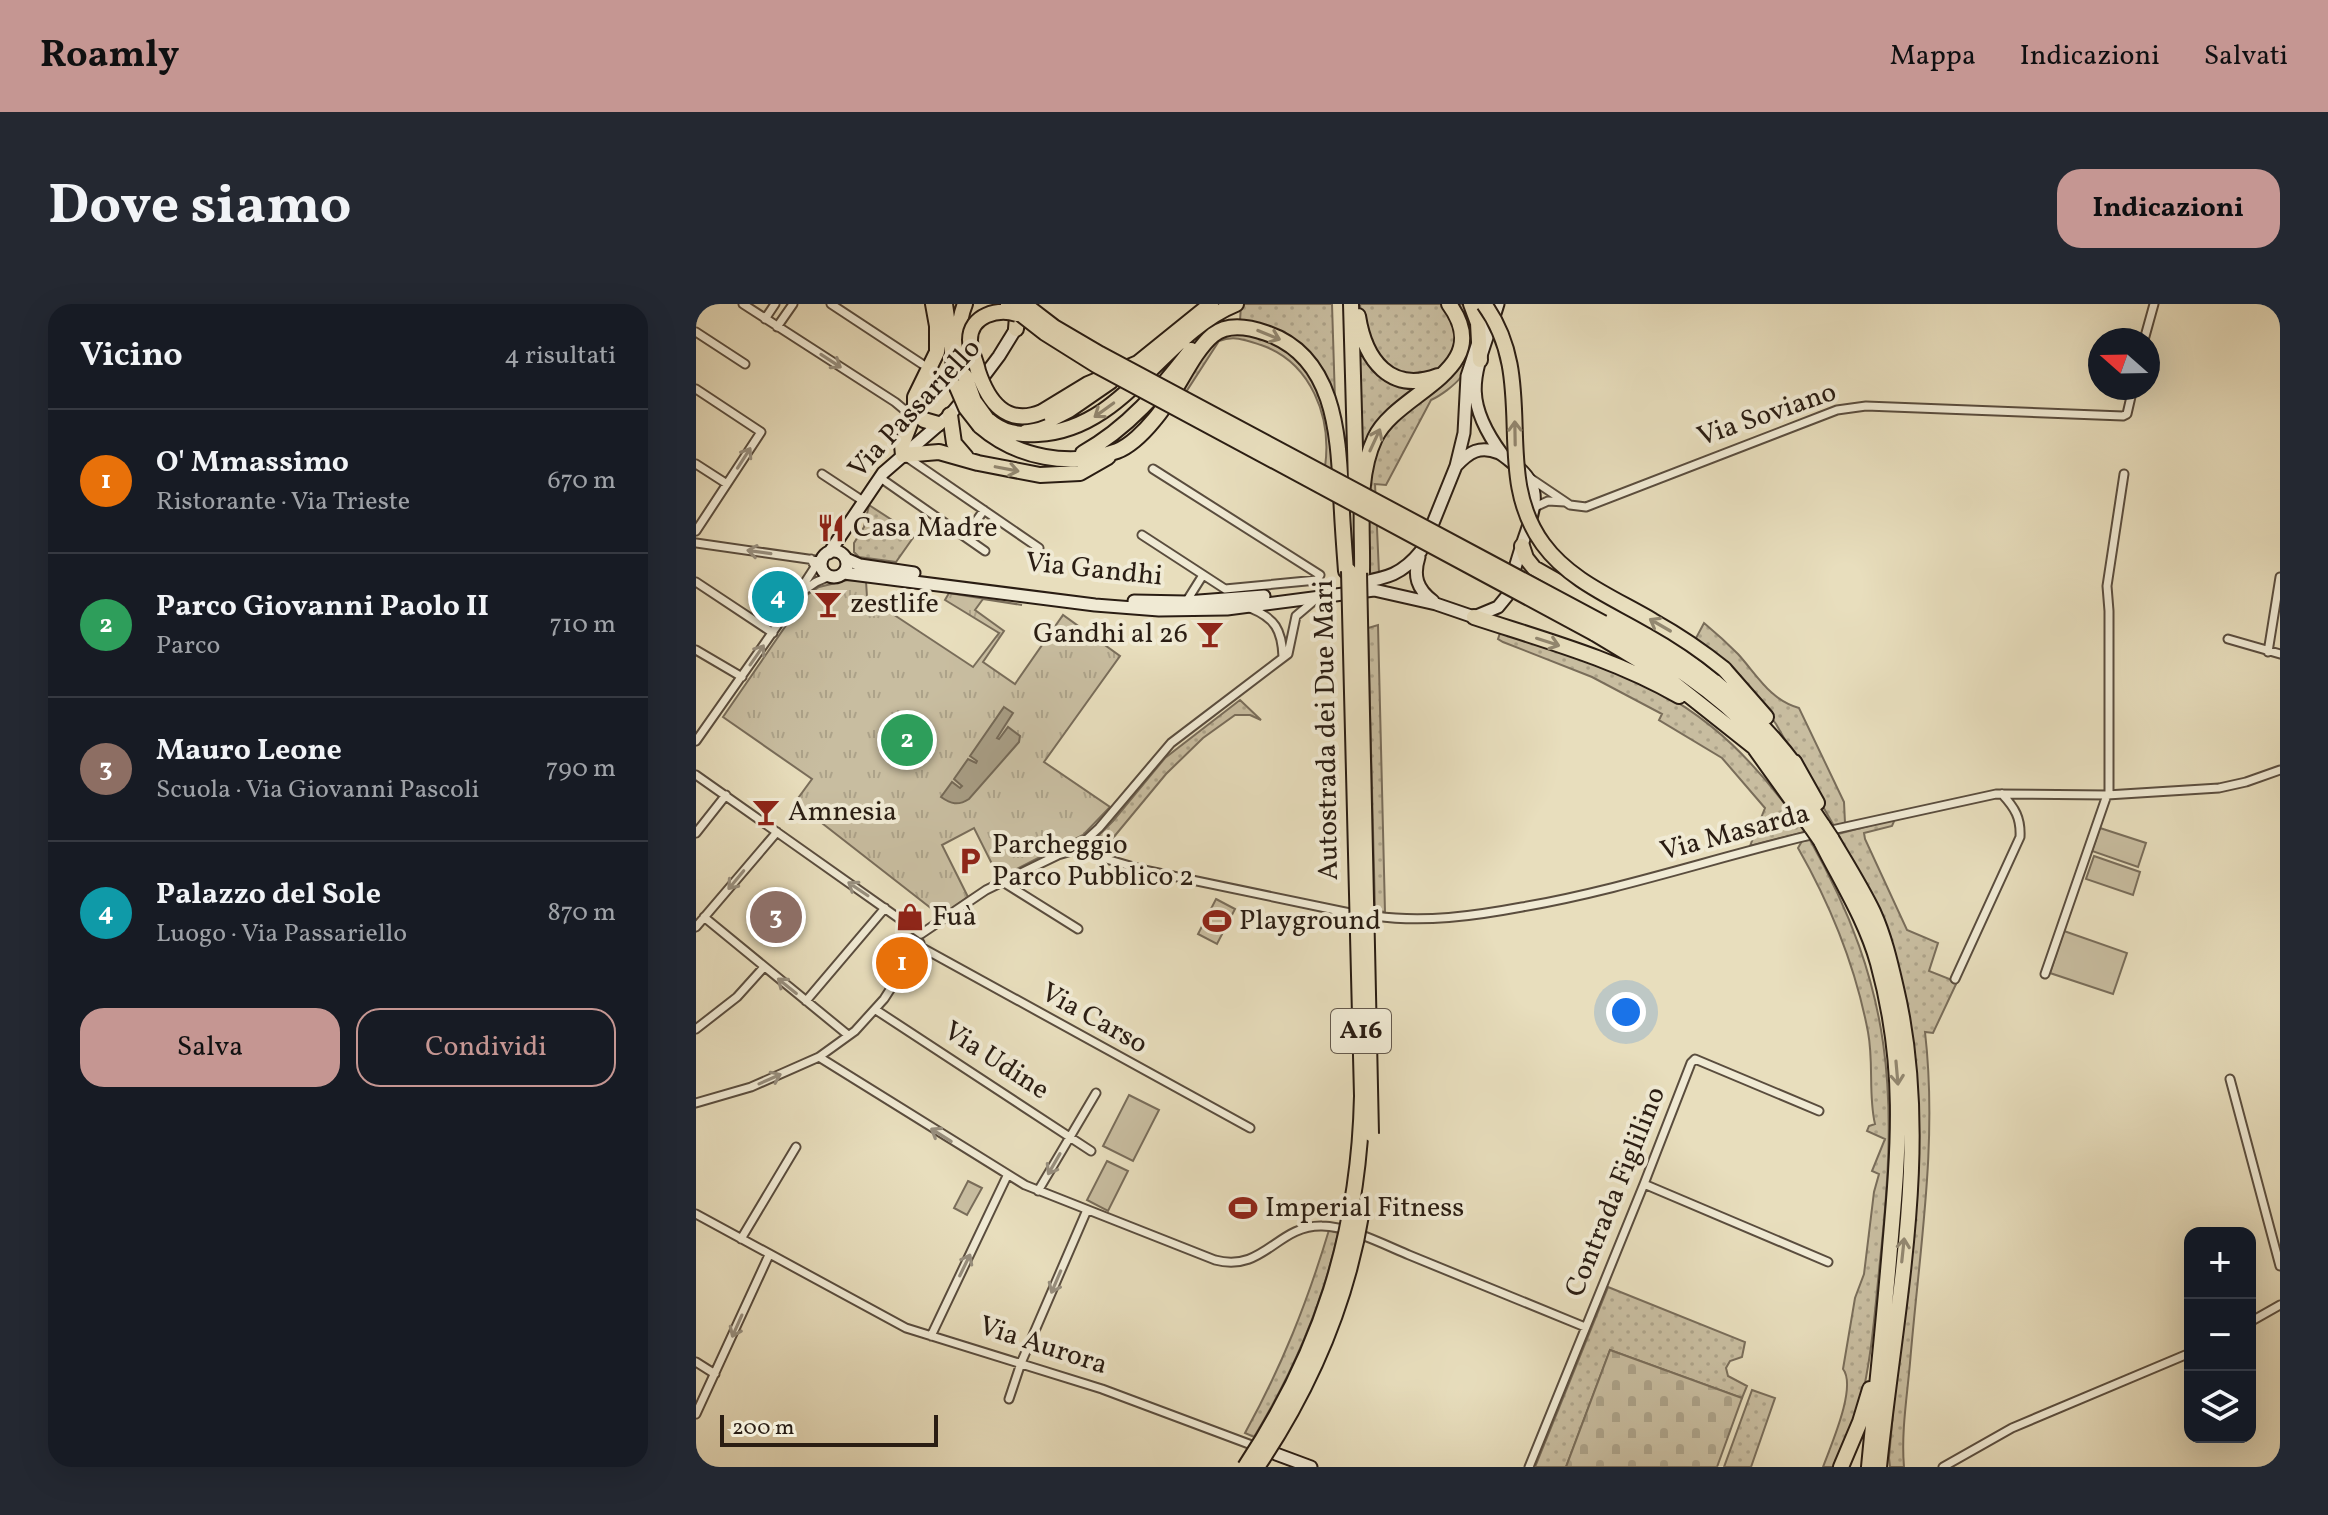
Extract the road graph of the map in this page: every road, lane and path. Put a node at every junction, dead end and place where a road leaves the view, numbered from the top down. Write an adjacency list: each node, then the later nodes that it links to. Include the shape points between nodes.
1 (743, 304): 19 (street)
2 (775, 304): 19 (street)
3 (793, 304): 20 (street)
4 (831, 304): 27 (street)
5 (933, 304): 32 (highway, via 937,352 915,397)
6 (945, 304): 29 (highway)
7 (1008, 304): 18 (highway, bridge)
8 (1211, 304): 25 (highway)
9 (1341, 304): 63 (highway, Autostrada dei Due Mari / A16)
10 (1354, 304): 28 (highway, via 1364,340 1383,371 1412,381 1436,377); 63 (highway, Autostrada dei Due Mari / A16)
11 (1449, 304): 28 (highway, via 1461,331)
12 (1471, 304): 23 (highway)
13 (1487, 304): 23 (street); 87 (highway, one-way to 13, bridge, via 1763,712 1724,669 1686,640 1573,575 1538,537 1518,484 1512,365)
14 (1498, 304): 24 (street)
15 (2154, 304): 21 (street)
16 (1232, 306): 35 (highway, one-way to 35, via 1202,322 1109,407 1080,426); 39 (highway, via 1139,412 1107,439)
17 (961, 308): 29 (highway)
18 (1022, 311): 25 (highway, bridge, via 988,314 971,333 984,388 1010,414 1033,416); 33 (street, Via Passariello, via 991,366); 75 (highway, bridge)
19 (765, 319): 20 (street)
20 (777, 327): 32 (street, one-way to 32)
21 (2147, 328)
22 (696, 332): 26 (street)
23 (1478, 336): 24 (highway); 42 (street, via 1467,376)
24 (1480, 360): 38 (street, via 1474,380 1477,409)
25 (1138, 363): 35 (highway)
26 (745, 364)
27 (922, 364)
28 (1452, 366): 63 (highway, one-way to 28, via 1367,459 1375,438 1395,411)
29 (961, 382): 34 (highway, bridge)
30 (696, 389): 48 (street, one-way to 30, via 761,432)
31 (2130, 400): 49 (street, Via Soviano, via 2127,414 2112,417 1866,406 1837,410 1586,507)
32 (914, 414): 33 (highway, via 924,420); 37 (highway)
33 (944, 419): 37 (street, Via Passariello); 40 (highway, via 959,452)
34 (983, 423): 35 (highway); 39 (highway, via 1015,450)
35 (1021, 435)
36 (1119, 451): 39 (highway); 40 (highway, one-way to 36, via 1040,475 1080,473); 63 (highway, one-way to 63, via 1155,419 1213,334 1236,327 1284,341 1317,373 1335,422)
37 (903, 455): 40 (highway, via 939,452); 46 (street, Via Passariello); 52 (street)
38 (1503, 455): 42 (street, via 1476,450); 47 (street)
39 (1067, 460)
40 (970, 461)
41 (696, 464): 48 (street)
42 (1456, 466): 60 (street)
43 (1153, 469): 65 (street, via 1319,578 1225,589)
44 (822, 474): 50 (street)
45 (2124, 474): 92 (street, via 2107,586)
46 (879, 477): 50 (street, Via Passariello); 55 (street)
47 (1528, 477): 49 (street); 51 (street)
48 (727, 484): 53 (street)
49 (1565, 502): 51 (street, Via Soviano)
50 (862, 503): 61 (street, Via Passariello); 62 (street, Via Passariello, via 846,543)
51 (1535, 507): 57 (street)
52 (984, 510): 55 (street); 58 (street)
53 (696, 531)
54 (1142, 535): 65 (street)
55 (965, 537): 59 (street)
56 (696, 543): 61 (street, one-way to 56)
57 (1522, 546): 74 (street, via 1507,596 1498,607); 87 (highway, via 1534,568 1666,644 1716,681 1757,717)
58 (1039, 548)
59 (985, 551)
60 (1421, 551): 71 (street, Via Gandhi, via 1390,577); 72 (street, via 1417,583)
61 (821, 558): 62 (street, via 836,551); 66 (street); 69 (street)
62 (846, 558): 64 (street, Via Passariello); 71 (street, Via Gandhi, via 871,567 1093,597)
63 (1354, 572): 144 (highway, Autostrada dei Due Mari / A16, bridge, via 1362,1096 1358,1176 1319,1330 1286,1401); 145 (highway, Autostrada dei Due Mari / A16, bridge, via 1364,635 1372,1096 1367,1178 1352,1258 1328,1333 1294,1407)
64 (844, 573): 66 (street); 73 (street, Via Gandhi, via 1121,607)
65 (1203, 575): 71 (street)
66 (830, 576): 69 (street)
67 (2280, 577): 79 (street)
68 (696, 582): 76 (street)
69 (800, 593): 76 (street)
70 (1323, 596): 72 (street, Via Gandhi, via 1374,590); 73 (street, Via Gandhi); 81 (street, via 1296,616 1290,649)
71 (1186, 602)
72 (1436, 604): 74 (street)
73 (1246, 606): 81 (street, via 1278,626)
74 (1474, 617): 83 (highway, one-way to 83, via 1646,677)
75 (1598, 628): 83 (highway); 94 (highway, via 1665,659 1722,703 1757,736)
76 (773, 633): 82 (street, one-way to 76)
77 (2228, 639): 79 (street)
78 (696, 650): 82 (street)
79 (2268, 652): 80 (street)
80 (2280, 654)
81 (1283, 657): 96 (street, via 1171,743)
82 (742, 677): 85 (street)
83 (1722, 720): 94 (highway, via 1754,747)
84 (696, 724): 85 (street)
85 (704, 729): 86 (street)
86 (696, 741)
87 (1797, 768): 94 (highway)
88 (2280, 770): 92 (street, Via Masarda, via 2219,788)
89 (696, 775): 91 (street)
90 (2002, 794): 92 (street, Via Masarda); 100 (street, Via Masarda, via 1784,842 1559,901 1429,919); 108 (street, via 2018,814 2020,837)
91 (726, 795): 93 (street); 95 (street)
92 (2108, 795): 107 (street)
93 (777, 832): 98 (street, one-way to 93); 101 (street, one-way to 101)
94 (1825, 832): 135 (highway, one-way to 135, via 1877,961 1893,1032 1899,1145); 140 (highway, one-way to 94, via 1908,1212 1913,1108 1907,1032 1890,959 1859,875)
95 (696, 833)
96 (1075, 850): 97 (street); 99 (street, via 1144,870)
97 (1003, 882): 103 (street); 104 (street)
98 (885, 908): 104 (street); 109 (street)
99 (1350, 913)
100 (1375, 916)
101 (704, 917): 102 (street); 106 (street)
102 (696, 927)
103 (1078, 929)
104 (921, 934): 105 (street)
105 (919, 946): 110 (street); 118 (street, Via Carso)
106 (764, 967): 109 (street, one-way to 106); 111 (street)
107 (2045, 974)
108 (1955, 979)
109 (806, 1001): 112 (street)
110 (876, 1010): 112 (street); 119 (street, Via Udine)
111 (696, 1029)
112 (848, 1035): 113 (street)
113 (819, 1057): 116 (street, one-way to 113, via 751,1087); 122 (street, one-way to 113)
114 (2230, 1079): 130 (street)
115 (1096, 1093): 119 (street)
116 (696, 1103)
117 (1819, 1111): 123 (street, Contrada Figlilino, via 1695,1059)
118 (1250, 1128)
119 (1070, 1136): 121 (street, Via Udine); 124 (street, one-way to 124)
120 (796, 1147): 127 (street)
121 (1091, 1151)
122 (1007, 1176): 124 (street); 134 (street, one-way to 122)
123 (1644, 1184): 129 (street); 133 (street, Contrada Figlilino)
124 (1038, 1191): 125 (street)
125 (1087, 1210): 133 (street, via 1227,1263 1245,1262 1298,1231 1324,1226); 138 (street, one-way to 138)
126 (696, 1214): 127 (street, Via Aurora)
127 (741, 1239): 128 (street, Via Aurora)
128 (769, 1255): 134 (street, Via Aurora, via 896,1323); 139 (street, one-way to 139)
129 (1828, 1262)
130 (2280, 1266)
131 (2280, 1305): 132 (street)
132 (2256, 1319)
133 (1585, 1327): 147 (street, Contrada Figlilino)
134 (931, 1336): 138 (street, Via Aurora)
135 (1882, 1343): 148 (highway); 149 (highway)
136 (2184, 1356): 152 (street, via 2026,1422)
137 (696, 1362): 139 (street)
138 (1021, 1363): 141 (street); 143 (street, Via Aurora)
139 (715, 1374): 142 (street)
140 (1888, 1381): 150 (highway); 151 (highway)
141 (1009, 1399)
142 (696, 1414)
143 (1276, 1454): 146 (street, Via Aurora)
144 (1245, 1467)
145 (1257, 1467)
146 (1311, 1467)
147 (1529, 1467)
148 (1841, 1467)
149 (1869, 1467)
150 (1879, 1467)
151 (1886, 1467)
152 (1943, 1467)

